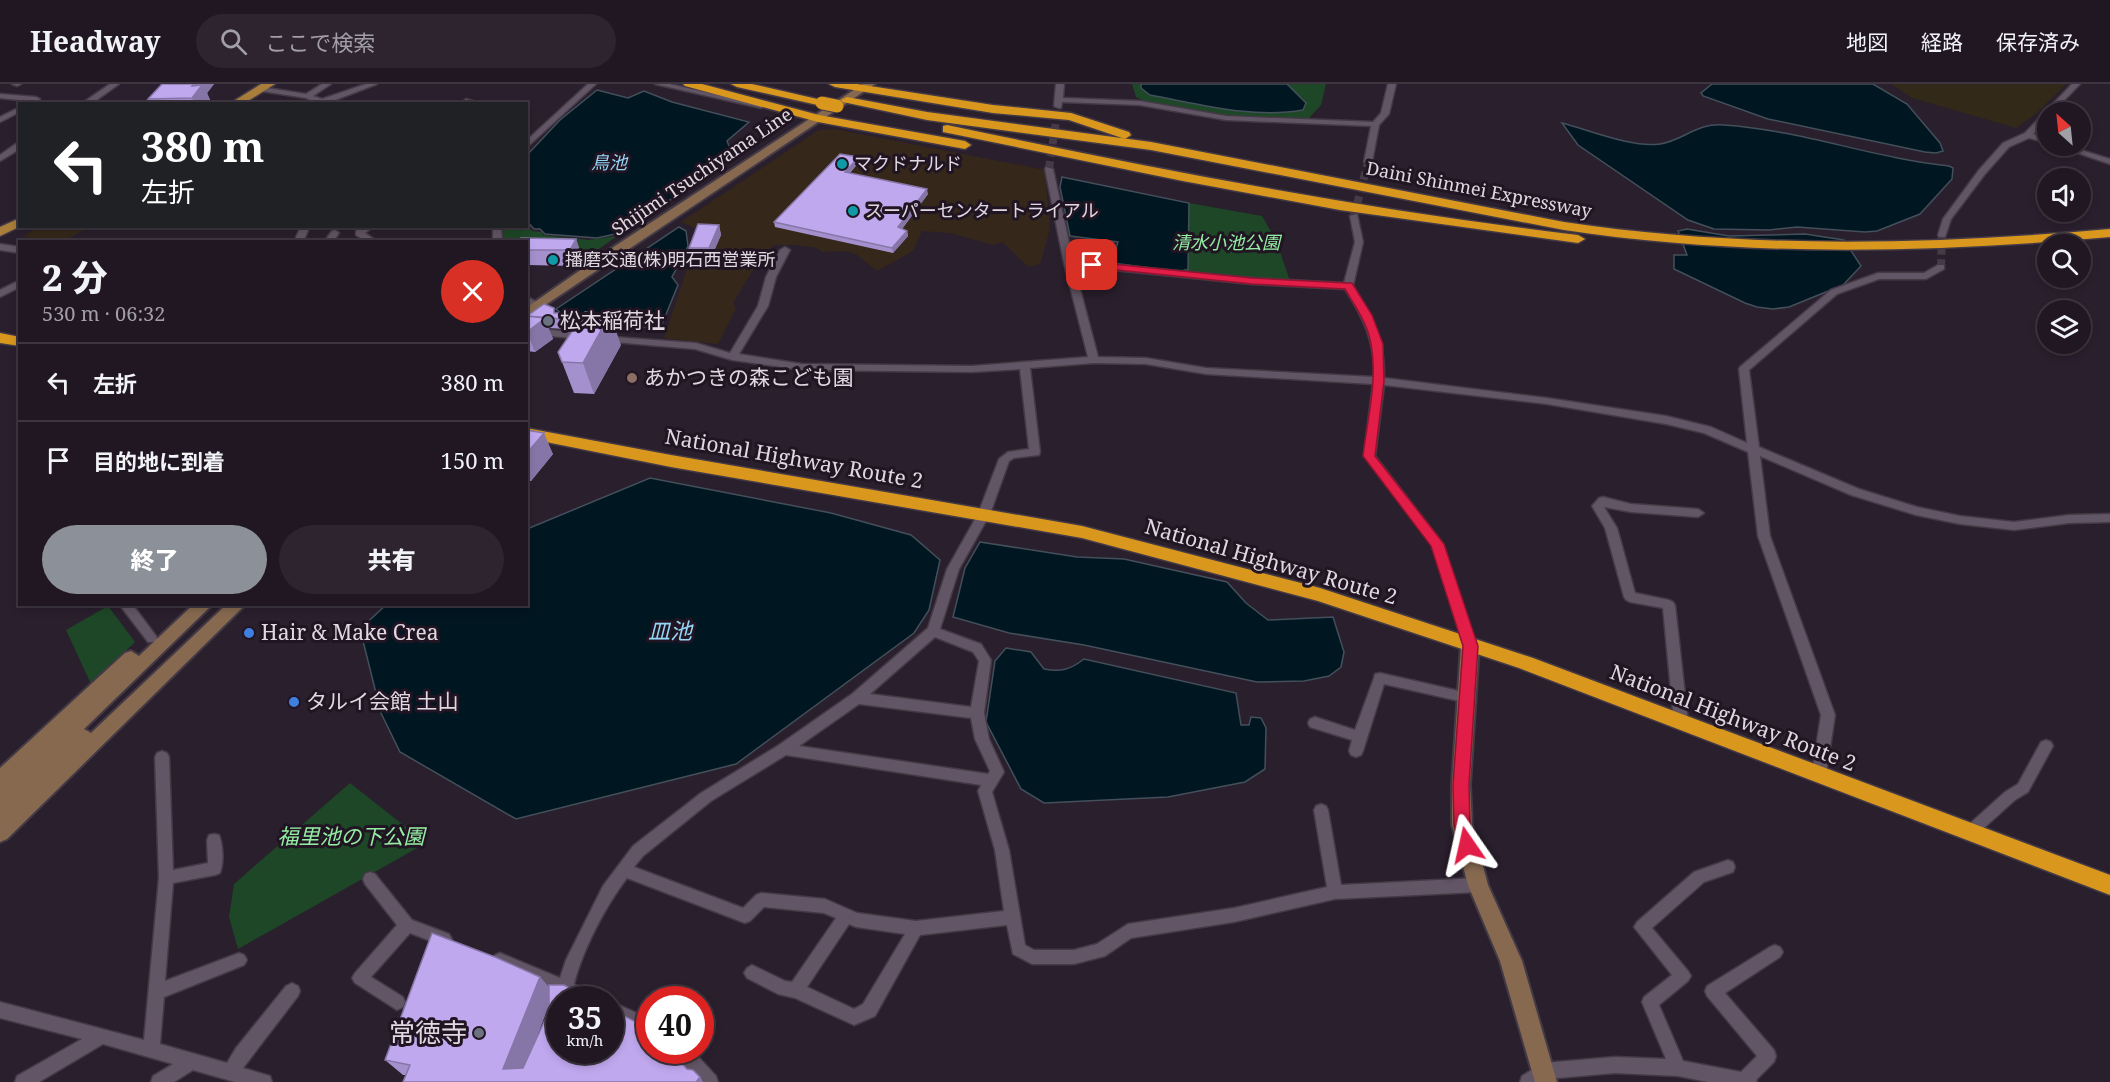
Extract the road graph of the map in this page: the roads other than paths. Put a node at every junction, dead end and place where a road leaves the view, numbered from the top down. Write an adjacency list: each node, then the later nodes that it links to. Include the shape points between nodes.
1 (115, 84): 19 (street)
2 (327, 84): 17 (street)
3 (373, 84): 22 (street)
4 (592, 84): 32 (street)
5 (659, 84): 26 (street)
6 (689, 84): 26 (highway)
7 (737, 84): 24 (highway)
8 (771, 84): 24 (highway)
9 (835, 84): 15 (highway)
10 (844, 84): 15 (street)
11 (1060, 84): 28 (street, via 1058,103 1140,103 1226,118)
12 (1392, 84): 28 (street, via 1386,114)
13 (2076, 84): 23 (street)
14 (265, 86): 17 (street); 20 (main road)
15 (866, 87): 26 (main road, Shijimi Tsuchiyama Line); 34 (highway, via 993,109 1071,117)
16 (0, 96): 18 (street, via 36,99)
17 (307, 96): 21 (street)
18 (32, 102)
19 (88, 102)
20 (237, 102)
21 (321, 102)
22 (326, 102)
23 (2059, 102)
24 (841, 103): 34 (highway, Daini Shinmei Expressway); 40 (highway, Daini Shinmei Expressway)
25 (18, 110): 27 (street)
26 (818, 118): 40 (highway, via 1064,164); 63 (main road, Shijimi Tsuchiyama Line)
27 (0, 120)
28 (1375, 124): 37 (street)
29 (2037, 125): 30 (street)
30 (2028, 135): 31 (street); 47 (street, via 2006,145 1982,172 1947,219)
31 (2037, 138)
32 (528, 144)
33 (18, 146): 36 (street)
34 (1151, 146): 51 (highway, Daini Shinmei Expressway, via 1573,228)
35 (2091, 156): 38 (street)
36 (0, 159)
37 (1368, 162)
38 (2110, 162)
39 (1049, 169): 58 (street)
40 (1139, 170): 51 (highway, Daini Shinmei Expressway, via 1543,236)
41 (1354, 216): 61 (street, via 1359,242)
42 (18, 223): 44 (main road)
43 (367, 228): 49 (street, via 359,233)
44 (0, 232)
45 (335, 233): 48 (street)
46 (2110, 233): 56 (highway, Daini Shinmei Expressway)
47 (1942, 235)
48 (330, 240)
49 (371, 240)
50 (2110, 243): 52 (highway)
51 (1680, 244): 56 (highway, Daini Shinmei Expressway)
52 (2091, 246)
53 (0, 247): 54 (street)
54 (18, 250)
55 (785, 250): 67 (street, via 771,277 763,306)
56 (1855, 251): 57 (highway, Daini Shinmei Expressway)
57 (2037, 251)
58 (1069, 263): 61 (street); 68 (street)
59 (1941, 267): 72 (street, via 1926,276 1878,276 1834,292 1744,369)
60 (18, 284): 62 (street)
61 (1348, 286): 70 (street, via 1366,315 1377,344)
62 (0, 294)
63 (532, 303)
64 (528, 332): 67 (street, via 696,345)
65 (0, 338): 66 (highway)
66 (18, 341)
67 (732, 357): 69 (street, via 802,367 972,369)
68 (1094, 360): 69 (street); 70 (street)
69 (1025, 365): 74 (street, via 1035,452 1004,459)
70 (1378, 381): 72 (street, via 1666,420 1707,430); 83 (street, via 1369,456 1437,544)
71 (528, 433): 74 (highway, National Highway Route 2, via 671,462)
72 (1753, 448): 75 (street, via 1855,492 1960,520 2014,526); 94 (street, via 1764,536 1828,715)
73 (1698, 513): 87 (street, via 1631,508 1603,501 1598,506 1611,528 1630,597 1669,605)
74 (984, 514): 81 (street, via 953,569); 83 (highway, National Highway Route 2, via 1082,532 1320,595)
75 (2110, 518)
76 (127, 606): 82 (street)
77 (188, 606): 82 (main road)
78 (203, 606): 97 (main road)
79 (222, 606): 99 (main road)
80 (236, 606): 101 (main road)
81 (933, 631): 84 (street); 86 (street, via 977,648 985,660)
82 (152, 639): 95 (main road)
83 (1470, 646): 85 (main road); 87 (highway, National Highway Route 2)
84 (857, 698): 86 (street); 91 (street)
85 (1468, 698): 89 (street, via 1380,678); 107 (main road, via 1462,825)
86 (977, 713): 96 (street, via 982,739 997,772)
87 (1681, 722): 94 (highway, National Highway Route 2)
88 (1315, 723): 89 (street)
89 (1359, 737): 92 (street)
90 (2046, 746): 100 (street, via 2023,788)
91 (784, 749): 96 (street); 104 (street, via 706,797 638,851)
92 (1356, 751)
93 (162, 757): 105 (street)
94 (1819, 774): 100 (highway, National Highway Route 2)
95 (0, 780)
96 (992, 782): 111 (street, via 985,791 1002,850)
97 (0, 797)
98 (1321, 810): 109 (street)
99 (0, 816)
100 (1970, 832): 108 (highway, National Highway Route 2)
101 (0, 833)
102 (214, 840): 105 (street, via 214,868)
103 (1728, 867): 130 (street, via 1700,877 1642,927 1683,976 1650,1002)
104 (624, 870): 110 (street, via 745,916 761,900 825,906); 120 (street, via 608,891 571,965)
105 (166, 878): 123 (street)
106 (370, 879): 112 (street)
107 (1478, 885): 109 (street); 132 (main road, via 1511,961)
108 (2110, 885)
109 (1335, 892): 111 (street, via 1234,915 1128,931 1100,951 1074,957 1032,957 1018,949)
110 (847, 915): 113 (street, via 856,920); 121 (street)
111 (1014, 916): 113 (street)
112 (407, 925): 114 (street); 124 (street, via 360,978)
113 (916, 928): 121 (street, via 869,1010 854,1017)
114 (461, 945)
115 (1775, 952): 133 (street, via 1713,991 1768,1056)
116 (482, 953): 119 (street)
117 (239, 960): 123 (street)
118 (752, 973): 121 (street, via 784,989)
119 (549, 986)
120 (567, 986)
121 (796, 990)
122 (292, 991): 131 (street)
123 (156, 992): 127 (street)
124 (397, 1002)
125 (0, 1010): 126 (street)
126 (102, 1036): 127 (street); 134 (street)
127 (151, 1051): 128 (street)
128 (191, 1062): 131 (street); 135 (street)
129 (694, 1064): 137 (street)
130 (1678, 1068): 132 (street, via 1615,1065); 133 (street)
131 (231, 1073): 136 (street)
132 (1539, 1078)
133 (1747, 1081)
134 (24, 1082)
135 (159, 1082)
136 (264, 1082)
137 (710, 1082)

